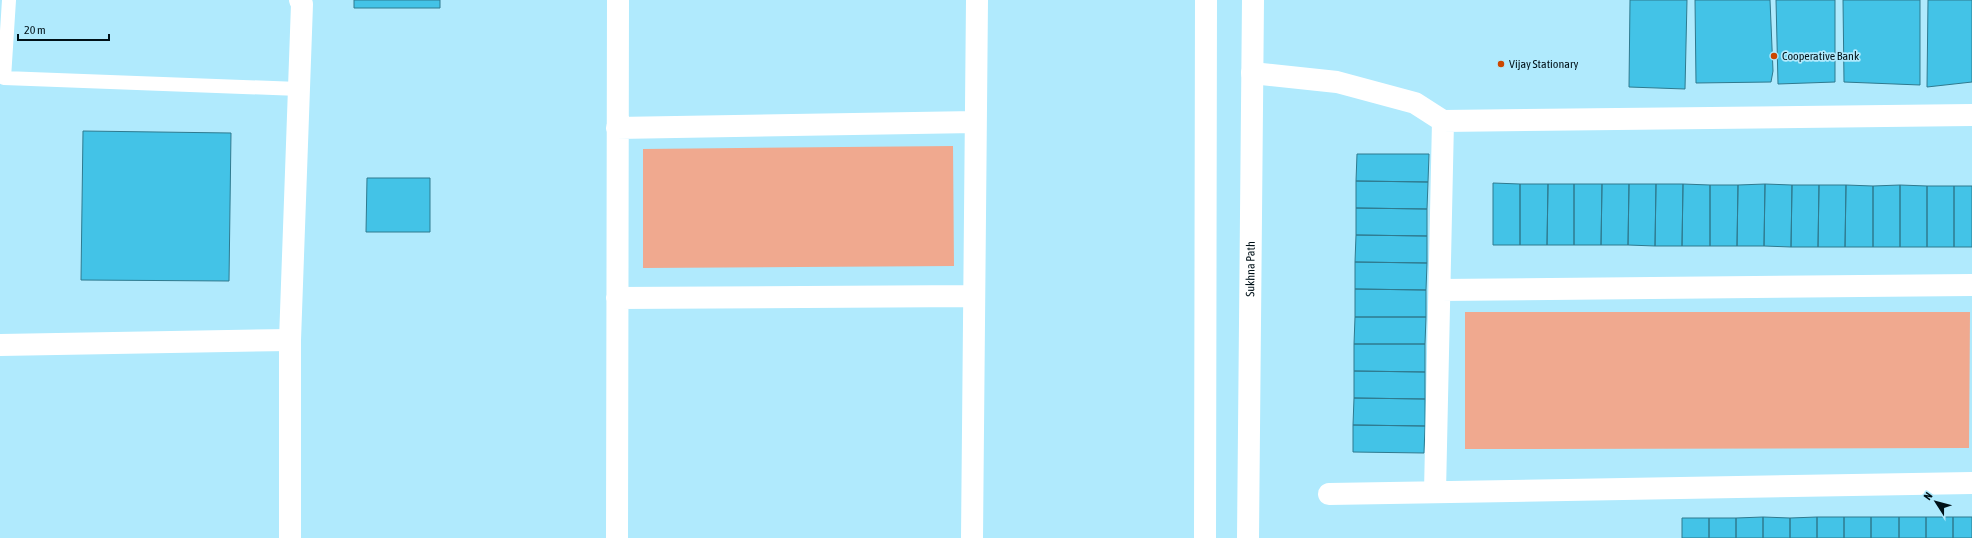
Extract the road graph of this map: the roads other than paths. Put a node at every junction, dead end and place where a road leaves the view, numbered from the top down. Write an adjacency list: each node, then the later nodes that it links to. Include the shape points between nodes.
1 (9, 0): 8 (lane)
2 (300, 0): 9 (street, via 302,4)
3 (618, 0): 13 (street)
4 (977, 0): 12 (street)
5 (1206, 0): 26 (street)
6 (1253, 0): 7 (street, Sukhna Path)
7 (1252, 73): 11 (street, via 1337,82 1415,103); 27 (street, Sukhna Path)
8 (2, 78): 9 (lane)
9 (299, 89): 18 (street)
10 (1972, 115): 11 (street)
11 (1443, 121): 15 (street)
12 (975, 122): 13 (street); 16 (street)
13 (617, 128): 17 (street)
14 (1972, 285): 15 (street)
15 (1440, 290): 21 (street)
16 (974, 296): 17 (street); 25 (street)
17 (617, 298): 24 (street)
18 (290, 340): 19 (street); 23 (street)
19 (0, 345)
20 (1972, 483): 21 (street)
21 (1435, 492): 22 (street)
22 (1329, 494)
23 (290, 538)
24 (617, 538)
25 (972, 538)
26 (1204, 538)
27 (1248, 538)

